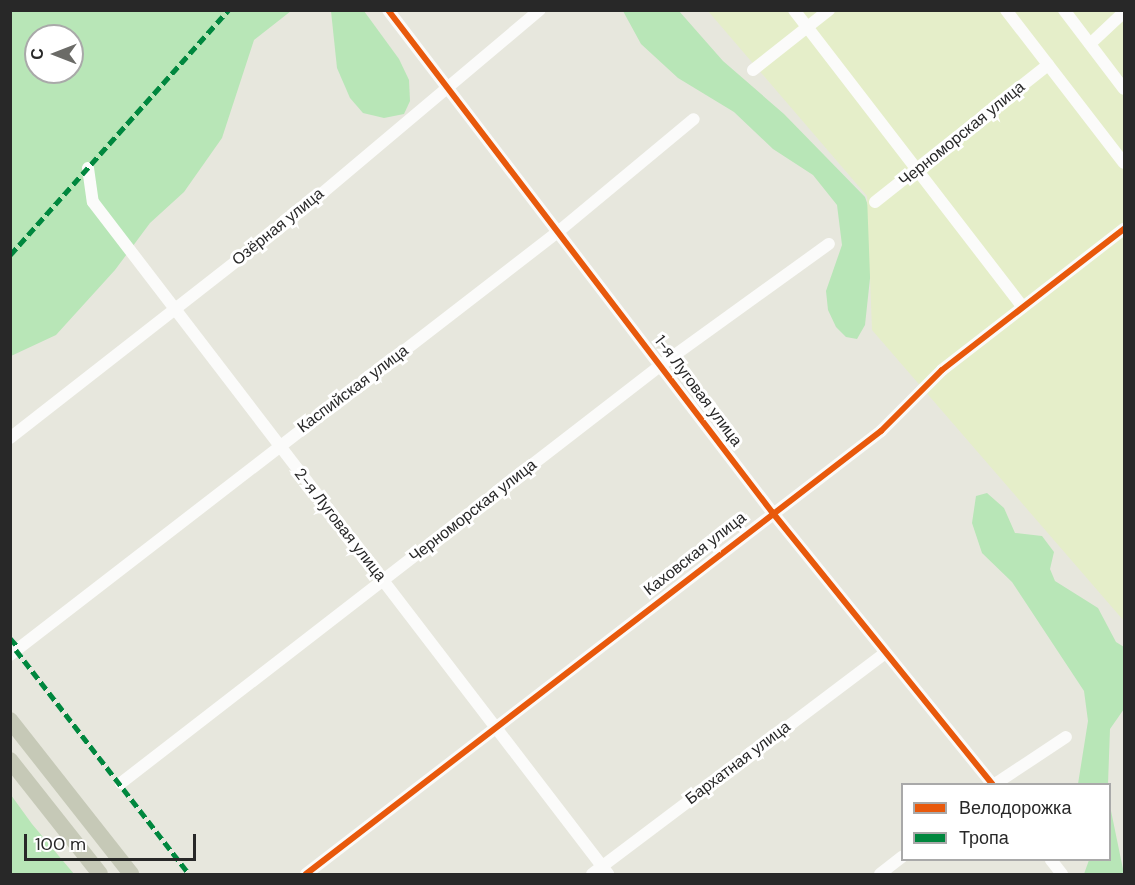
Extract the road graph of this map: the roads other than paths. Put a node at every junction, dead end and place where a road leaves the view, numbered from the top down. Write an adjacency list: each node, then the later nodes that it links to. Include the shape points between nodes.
1 (388, 10): 12 (street, 1-я Луговая улица)
2 (540, 10): 12 (street, Озёрная улица)
3 (794, 10): 8 (street)
4 (829, 10): 8 (street)
5 (1006, 10): 10 (street)
6 (1064, 10): 9 (street)
7 (1125, 12): 9 (street)
8 (807, 27): 11 (street); 17 (street)
9 (1090, 44): 13 (street)
10 (1048, 65): 15 (street); 17 (street, Черноморская улица)
11 (753, 70)
12 (445, 87): 20 (street, 1-я Луговая улица); 23 (street, Озёрная улица)
13 (1125, 89)
14 (694, 120): 20 (street, Каспийская улица)
15 (1125, 163)
16 (88, 168): 23 (street, 2-я Луговая улица, via 93,202)
17 (918, 171): 18 (street, Черноморская улица); 22 (street)
18 (875, 202)
19 (1125, 229): 22 (street, Каховская улица)
20 (559, 231): 24 (street, 1-я Луговая улица); 26 (street, Каспийская улица)
21 (828, 244): 24 (street, Черноморская улица)
22 (1023, 307): 27 (street, Каховская улица, via 942,370 881,431)
23 (176, 309): 25 (street, Озёрная улица); 26 (street, 2-я Луговая улица)
24 (661, 365): 27 (street, 1-я Луговая улица); 28 (street, Черноморская улица)
25 (10, 438)
26 (278, 446): 28 (street, 2-я Луговая улица); 29 (street, Каспийская улица)
27 (772, 512): 30 (street, 1-я Луговая улица); 32 (street, Каховская улица)
28 (383, 580): 32 (street, 2-я Луговая улица); 35 (street, Черноморская улица)
29 (13, 653)
30 (885, 653): 36 (street, 1-я Луговая улица); 40 (street, Бархатная улица)
31 (10, 720): 42 (main road)
32 (493, 729): 40 (street, 2-я Луговая улица); 43 (street, Каховская улица)
33 (1066, 737): 37 (street)
34 (10, 760): 41 (main road)
35 (121, 783)
36 (993, 783)
37 (996, 783)
38 (901, 858): 44 (street)
39 (1052, 861): 45 (street)
40 (600, 872)
41 (100, 874)
42 (131, 874)
43 (306, 874)
44 (880, 874)
45 (1062, 874)

